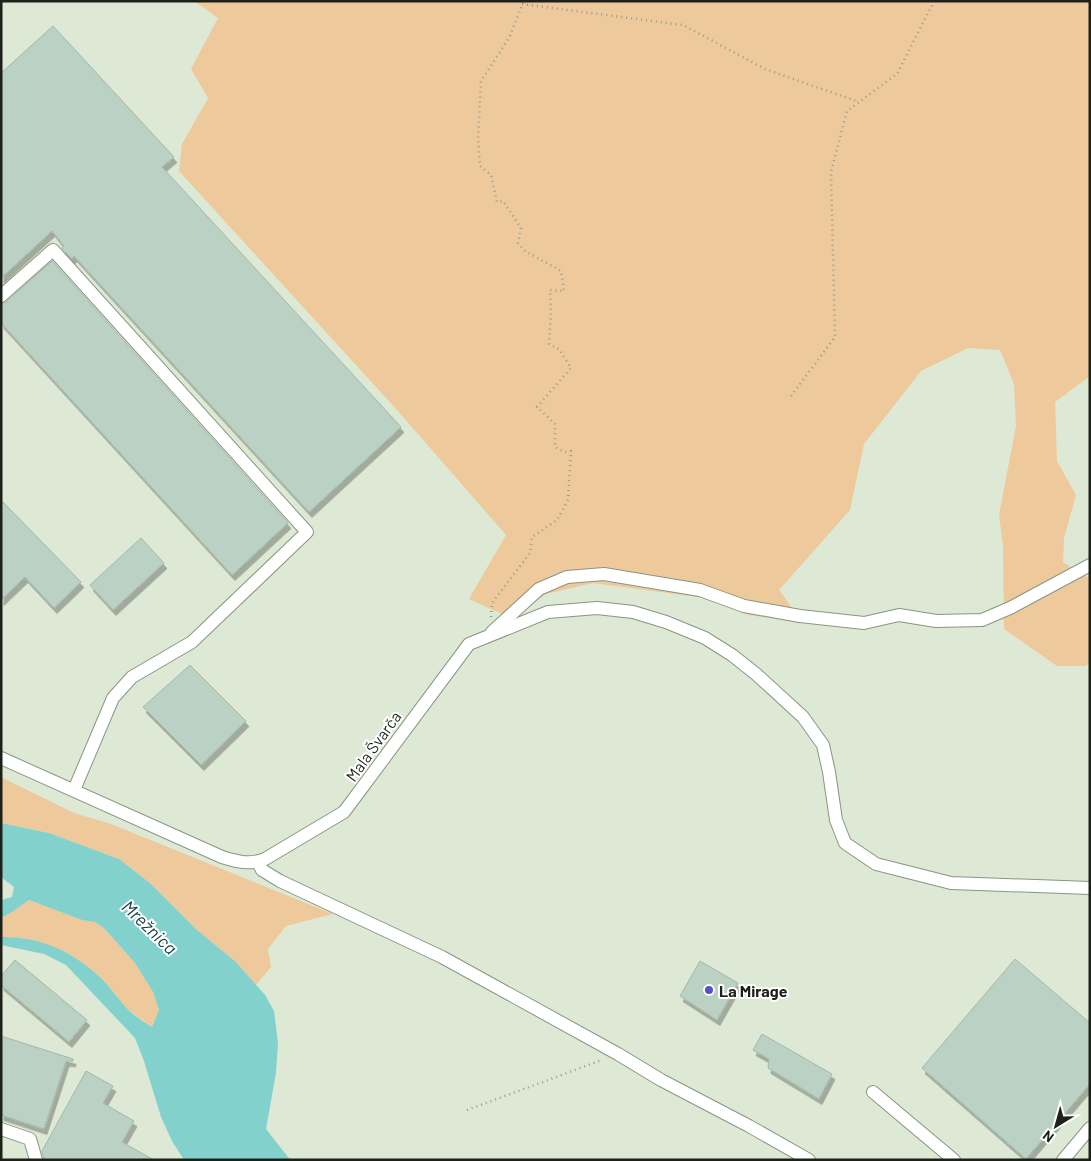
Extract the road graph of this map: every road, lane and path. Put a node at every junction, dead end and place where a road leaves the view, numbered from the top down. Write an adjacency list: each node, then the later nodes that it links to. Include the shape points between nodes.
1 (934, 1): 3 (path, via 897,74)
2 (523, 2): 3 (path, via 683,25 765,69); 7 (path, via 509,38 481,81 480,166 491,175 497,202 504,201 522,228 518,244 561,271 564,292 550,290 548,344 559,349 571,368 537,407 555,424 555,446 565,452 571,451 568,500 557,520 532,536 530,553 492,603)
3 (859, 102): 5 (path, via 847,111 832,172 835,337)
4 (1, 296): 9 (street, via 53,250 307,532 192,642 132,677 119,690)
5 (791, 396)
6 (1090, 565): 7 (street, via 982,620 936,621 899,615 864,624 744,606 700,590 604,574 567,577 539,589)
7 (488, 636): 10 (street, Mala Švarča, via 469,644 463,651 344,812); 11 (street, Mala Švarča, via 548,612 597,608 633,612 704,638 756,674 803,717 823,745 836,820 846,843 876,864 951,883)
8 (1, 758): 9 (street)
9 (74, 790): 10 (street, via 222,857 238,862)
10 (258, 862): 12 (street, via 262,870 280,881 442,957)
11 (1090, 888)
12 (618, 1054): 14 (path); 18 (street)
13 (874, 1092): 19 (street)
14 (467, 1110)
15 (1090, 1128): 20 (street)
16 (1, 1129): 17 (street, via 30,1139)
17 (36, 1160)
18 (809, 1160)
19 (954, 1160)
20 (1063, 1160)

